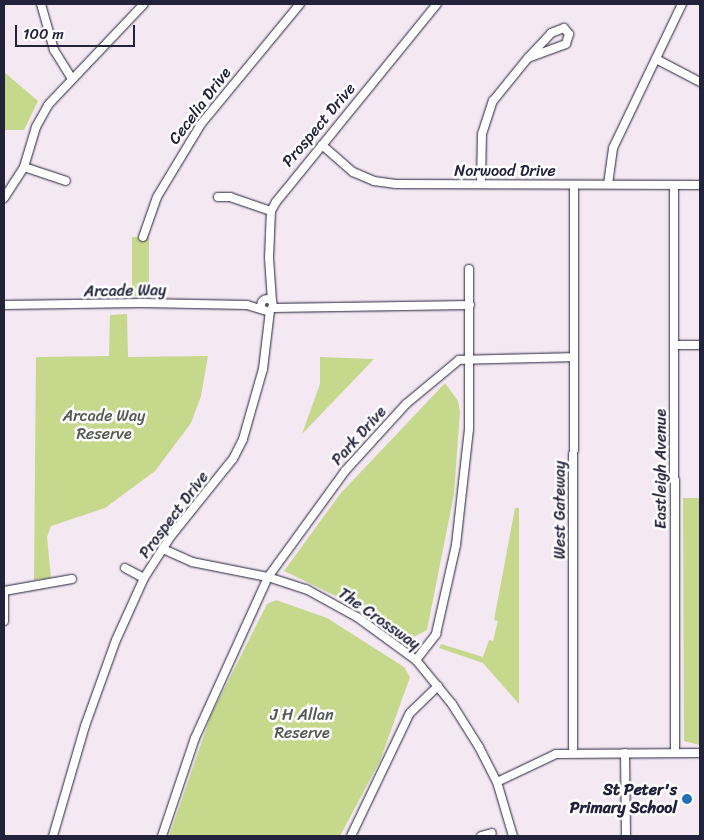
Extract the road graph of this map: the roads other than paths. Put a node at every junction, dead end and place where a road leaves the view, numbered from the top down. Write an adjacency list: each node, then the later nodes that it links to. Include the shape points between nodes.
1 (41, 4): 8 (street, via 54,50)
2 (144, 4): 8 (street)
3 (300, 4): 21 (street, Cecelia Drive, via 201,124 157,197)
4 (437, 4): 10 (street, Prospect Drive)
5 (682, 4): 7 (street)
6 (528, 58): 6 (street, via 558,28 569,34 566,44); 13 (street, via 493,101 484,118)
7 (656, 59): 9 (street); 14 (street, via 613,148)
8 (72, 79): 11 (street, via 44,112)
9 (700, 82)
10 (322, 145): 13 (street, Norwood Drive, via 354,172 374,181); 20 (street, Prospect Drive, via 285,188)
11 (24, 167): 12 (street); 19 (street)
12 (66, 181)
13 (481, 184): 15 (street, Norwood Drive)
14 (608, 184): 15 (street, Norwood Drive); 16 (street, Norwood Drive)
15 (574, 185): 28 (street, West Gateway)
16 (674, 185): 17 (street, Norwood Drive); 26 (street, Eastleigh Avenue)
17 (700, 185)
18 (218, 197): 20 (street, via 230,197)
19 (4, 198)
20 (271, 212): 24 (street, Prospect Drive)
21 (143, 236)
22 (469, 269): 25 (street)
23 (4, 305): 24 (street, Arcade Way)
24 (267, 305): 25 (street, Arcade Way); 30 (street, Prospect Drive, via 263,369 244,439 234,459)
25 (470, 305): 29 (street)
26 (674, 345): 27 (street); 41 (street, Eastleigh Avenue)
27 (700, 345)
28 (574, 358): 29 (street, Park Drive); 39 (street, West Gateway)
29 (470, 359): 32 (street, Park Drive, via 459,360 443,370 368,445); 37 (street, via 466,463 450,582 436,634)
30 (162, 549): 32 (street, The Crossway, via 192,562); 33 (street, Prospect Drive)
31 (125, 568): 33 (street, Prospect Drive)
32 (268, 577): 37 (street, The Crossway, via 333,602); 46 (street, Park Drive, via 194,738)
33 (144, 578): 45 (street, Prospect Drive, via 116,640 85,726)
34 (72, 579): 35 (street)
35 (4, 590): 36 (street)
36 (4, 621)
37 (416, 660): 38 (street, The Crossway)
38 (438, 686): 43 (street, The Crossway, via 466,723); 47 (street, via 410,713)
39 (573, 752): 40 (street); 43 (street, via 556,754)
40 (626, 753): 41 (street); 50 (street)
41 (675, 753): 42 (street)
42 (700, 753)
43 (497, 782): 49 (street, The Crossway)
44 (492, 832): 48 (street)
45 (53, 836)
46 (162, 836)
47 (351, 836)
48 (481, 836)
49 (513, 836)
50 (626, 836)

